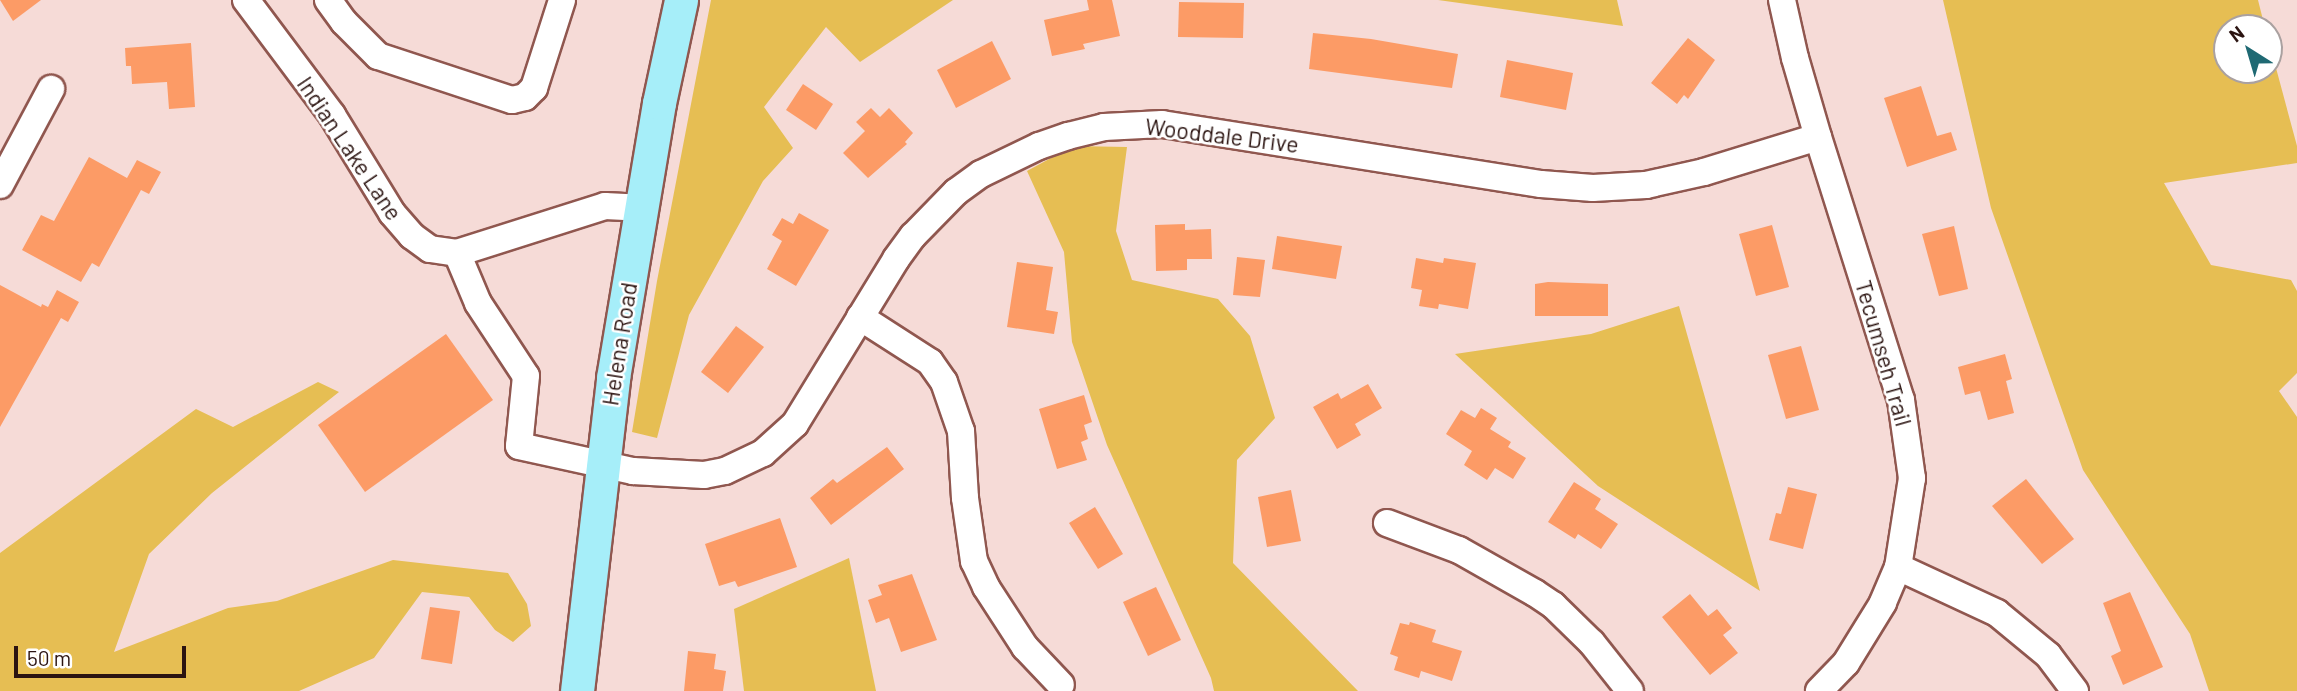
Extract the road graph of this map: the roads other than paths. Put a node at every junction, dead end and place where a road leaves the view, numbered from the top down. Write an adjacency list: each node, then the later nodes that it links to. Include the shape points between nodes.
1 (246, 0): 11 (street, Indian Lake Lane, via 332,115 403,228 430,249)
2 (328, 0): 6 (street)
3 (562, 0): 6 (street, via 534,88 525,97 512,100 378,56)
4 (681, 0): 10 (main road, Helena Road)
5 (1782, 0): 8 (street, Tecumseh Trail)
6 (348, 11)
7 (51, 89): 9 (street)
8 (1818, 138): 12 (street, Wooddale Drive, via 1669,180 1594,188 1541,184 1200,128 1161,124 1104,127 1039,146 956,192 913,236); 15 (street, Tecumseh Trail, via 1901,400 1912,478)
9 (0, 185)
10 (640, 208): 11 (street, via 605,206); 13 (main road, Helena Road)
11 (457, 253): 13 (street, Wooddale Drive, via 478,303 526,376 519,446)
12 (860, 317): 13 (street, Wooddale Drive, via 795,424 763,453 725,471 704,475); 16 (street, via 930,362 944,382 961,431 974,561 1025,647)
13 (602, 465): 17 (main road, Helena Road)
14 (1387, 523): 18 (street, via 1459,550 1553,605 1592,643)
15 (1898, 567): 19 (street, Tecumseh Trail, via 1866,634); 20 (street, via 1997,613 2048,654)
16 (1060, 685)
17 (577, 691)
18 (1630, 691)
19 (1819, 691)
20 (2075, 691)

